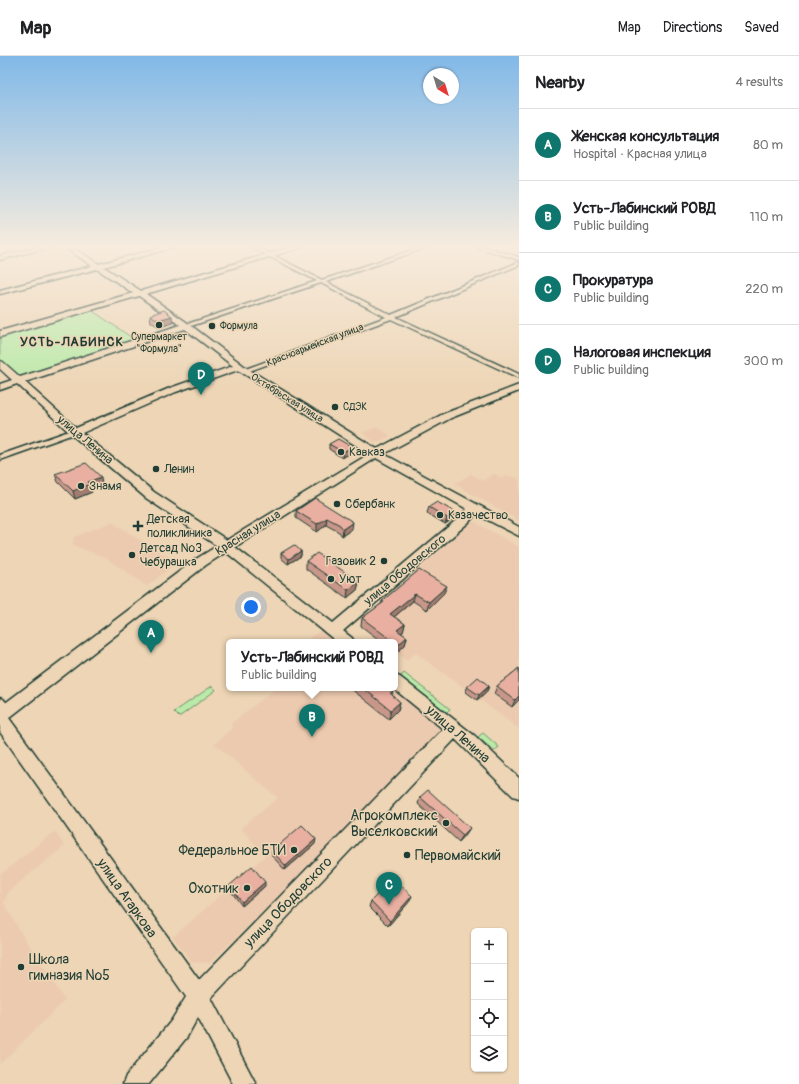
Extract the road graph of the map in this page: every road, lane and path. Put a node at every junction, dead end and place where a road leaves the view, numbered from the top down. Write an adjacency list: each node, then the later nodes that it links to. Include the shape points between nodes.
1 (136, 294): 8 (street)
2 (140, 294): 7 (street, Октябрьская улица)
3 (287, 294): 7 (street)
4 (344, 294): 6 (street)
5 (445, 294): 6 (street, Красноармейская улица)
6 (390, 317): 10 (street, Красноармейская улица); 11 (street)
7 (186, 326): 10 (street, Октябрьская улица); 12 (street)
8 (0, 334)
9 (0, 364): 12 (street, улица Ленина)
10 (242, 370): 15 (street, Красноармейская улица, via 174,390); 16 (street, Октябрьская улица)
11 (519, 376)
12 (18, 381): 13 (street); 15 (street, улица Ленина)
13 (0, 387)
14 (519, 388): 16 (street, Красная улица, via 447,416)
15 (75, 432): 17 (street, Красноармейская улица); 20 (street, улица Ленина, via 150,494)
16 (376, 454): 18 (street, Октябрьская улица); 20 (street, Красная улица)
17 (0, 458)
18 (475, 507): 19 (street, Октябрьская улица); 21 (street, улица Ободовского, via 465,520)
19 (519, 532)
20 (226, 546): 21 (street, улица Ленина); 24 (street, Красная улица, via 201,562)
21 (333, 631): 22 (street, улица Ленина)
22 (343, 639)
23 (398, 683): 25 (street, улица Ленина)
24 (2, 712): 27 (street, улица Агаркова)
25 (454, 729): 26 (street, улица Ленина); 27 (street, улица Ободовского)
26 (519, 790)
27 (198, 996): 28 (street, улица Ободовского, via 179,1029); 29 (street, улица Агаркова)
28 (134, 1084)
29 (245, 1084)

